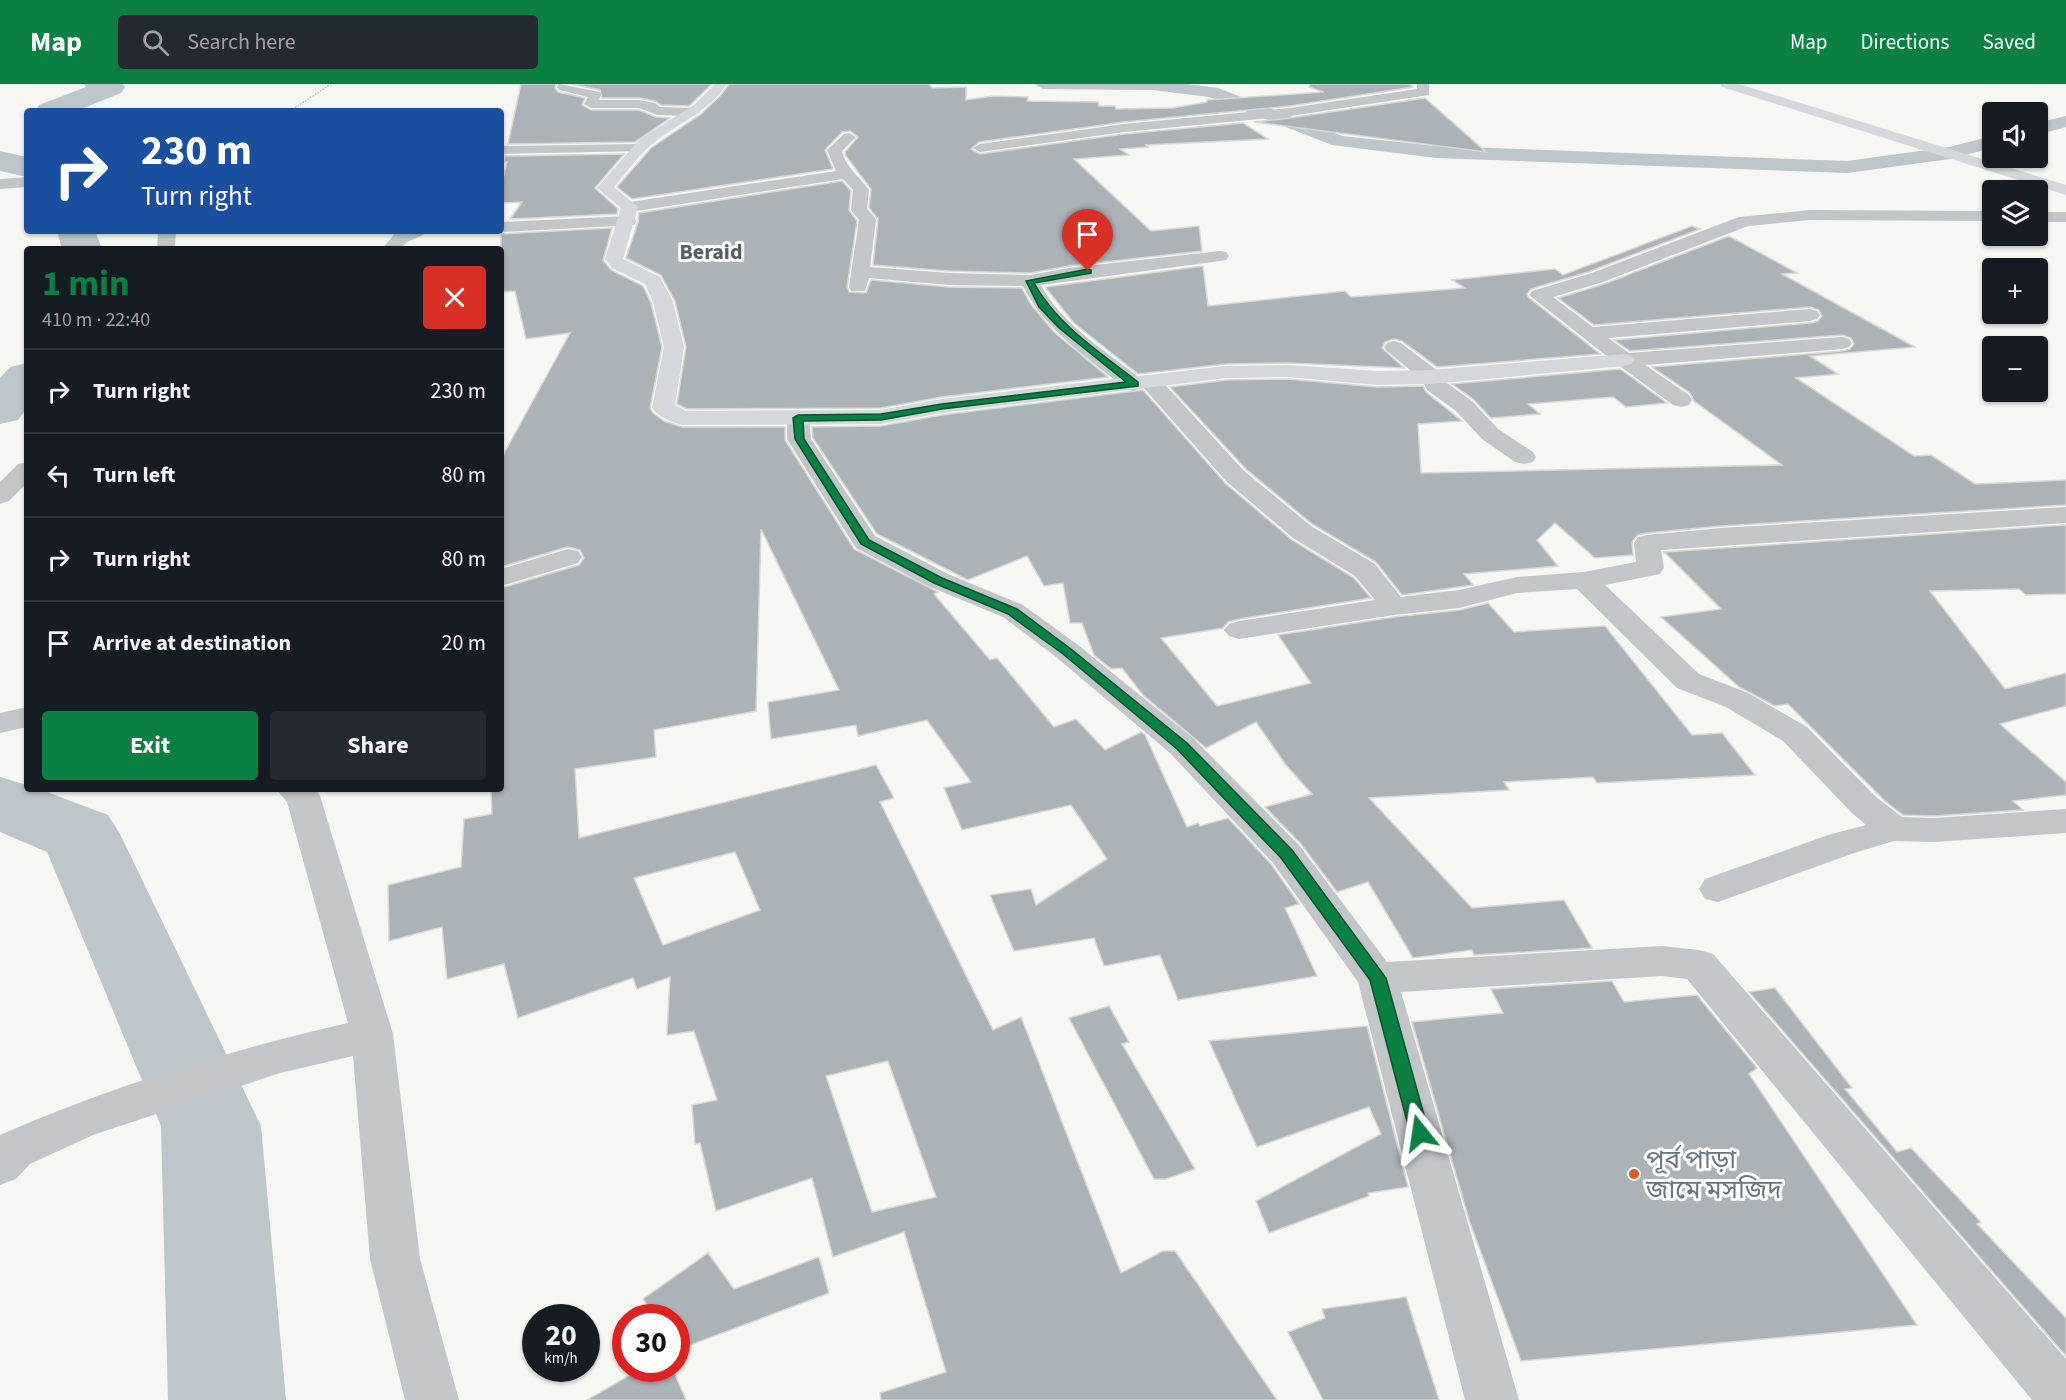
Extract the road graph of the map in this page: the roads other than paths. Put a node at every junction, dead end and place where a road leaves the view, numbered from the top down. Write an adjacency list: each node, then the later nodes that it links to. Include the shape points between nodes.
1 (721, 84): 6 (street, via 715,95)
2 (1423, 84): 9 (street, via 1424,92 1290,112 1124,128)
3 (1726, 84): 15 (street, via 1854,123)
4 (562, 87): 6 (street, via 595,95 591,104 639,104 657,111)
5 (1710, 87): 12 (street)
6 (693, 112): 8 (street)
7 (849, 137): 11 (street, via 834,150 836,163)
8 (639, 148): 10 (street); 16 (street, via 606,188)
9 (980, 148)
10 (504, 150)
11 (849, 174): 16 (street); 24 (street, via 861,190 859,210 868,219 859,280 920,275)
12 (1999, 180)
13 (24, 182): 14 (street)
14 (0, 184)
15 (2055, 196)
16 (629, 214): 20 (street); 33 (street, via 615,244 614,259 652,281 663,302 674,346 663,408 682,418)
17 (1982, 216): 26 (street, via 1810,216 1745,221 1616,271 1539,295)
18 (2048, 217): 19 (street)
19 (2066, 217)
20 (504, 227)
21 (408, 234): 22 (street)
22 (394, 246)
23 (1220, 256): 24 (street)
24 (1030, 281): 31 (street, via 1042,305 1062,326)
25 (1810, 315): 26 (street)
26 (1589, 333): 29 (street)
27 (1842, 343): 29 (street)
28 (1394, 347): 30 (street)
29 (1623, 360): 30 (street); 32 (street)
30 (1431, 377): 31 (street, via 1226,372); 34 (street, via 1490,434)
31 (1142, 383): 33 (street, via 942,406 881,417); 41 (street, via 1235,476 1302,532 1365,570)
32 (1681, 400)
33 (798, 418): 49 (street, via 800,439 865,542 938,580 1013,611 1182,746 1287,854)
34 (1524, 457)
35 (24, 472): 36 (street)
36 (0, 496)
37 (2066, 515): 40 (street, via 1647,543 1650,568)
38 (568, 557): 39 (street)
39 (504, 578)
40 (1584, 580): 41 (street, via 1517,585 1459,599); 47 (street, via 1688,681 1737,700 1795,734)
41 (1394, 606): 42 (street)
42 (1239, 630)
43 (24, 718): 44 (street)
44 (0, 723)
45 (297, 792): 50 (street, via 303,796)
46 (2066, 821): 47 (street)
47 (1893, 829): 48 (street)
48 (1718, 890)
49 (1377, 978): 53 (street); 54 (street, via 1662,961 1699,965)
50 (372, 1034): 51 (street, via 280,1056 80,1120 14,1150); 52 (street, via 394,1259)
51 (0, 1165)
52 (432, 1400)
53 (1492, 1400)
54 (2066, 1400)

